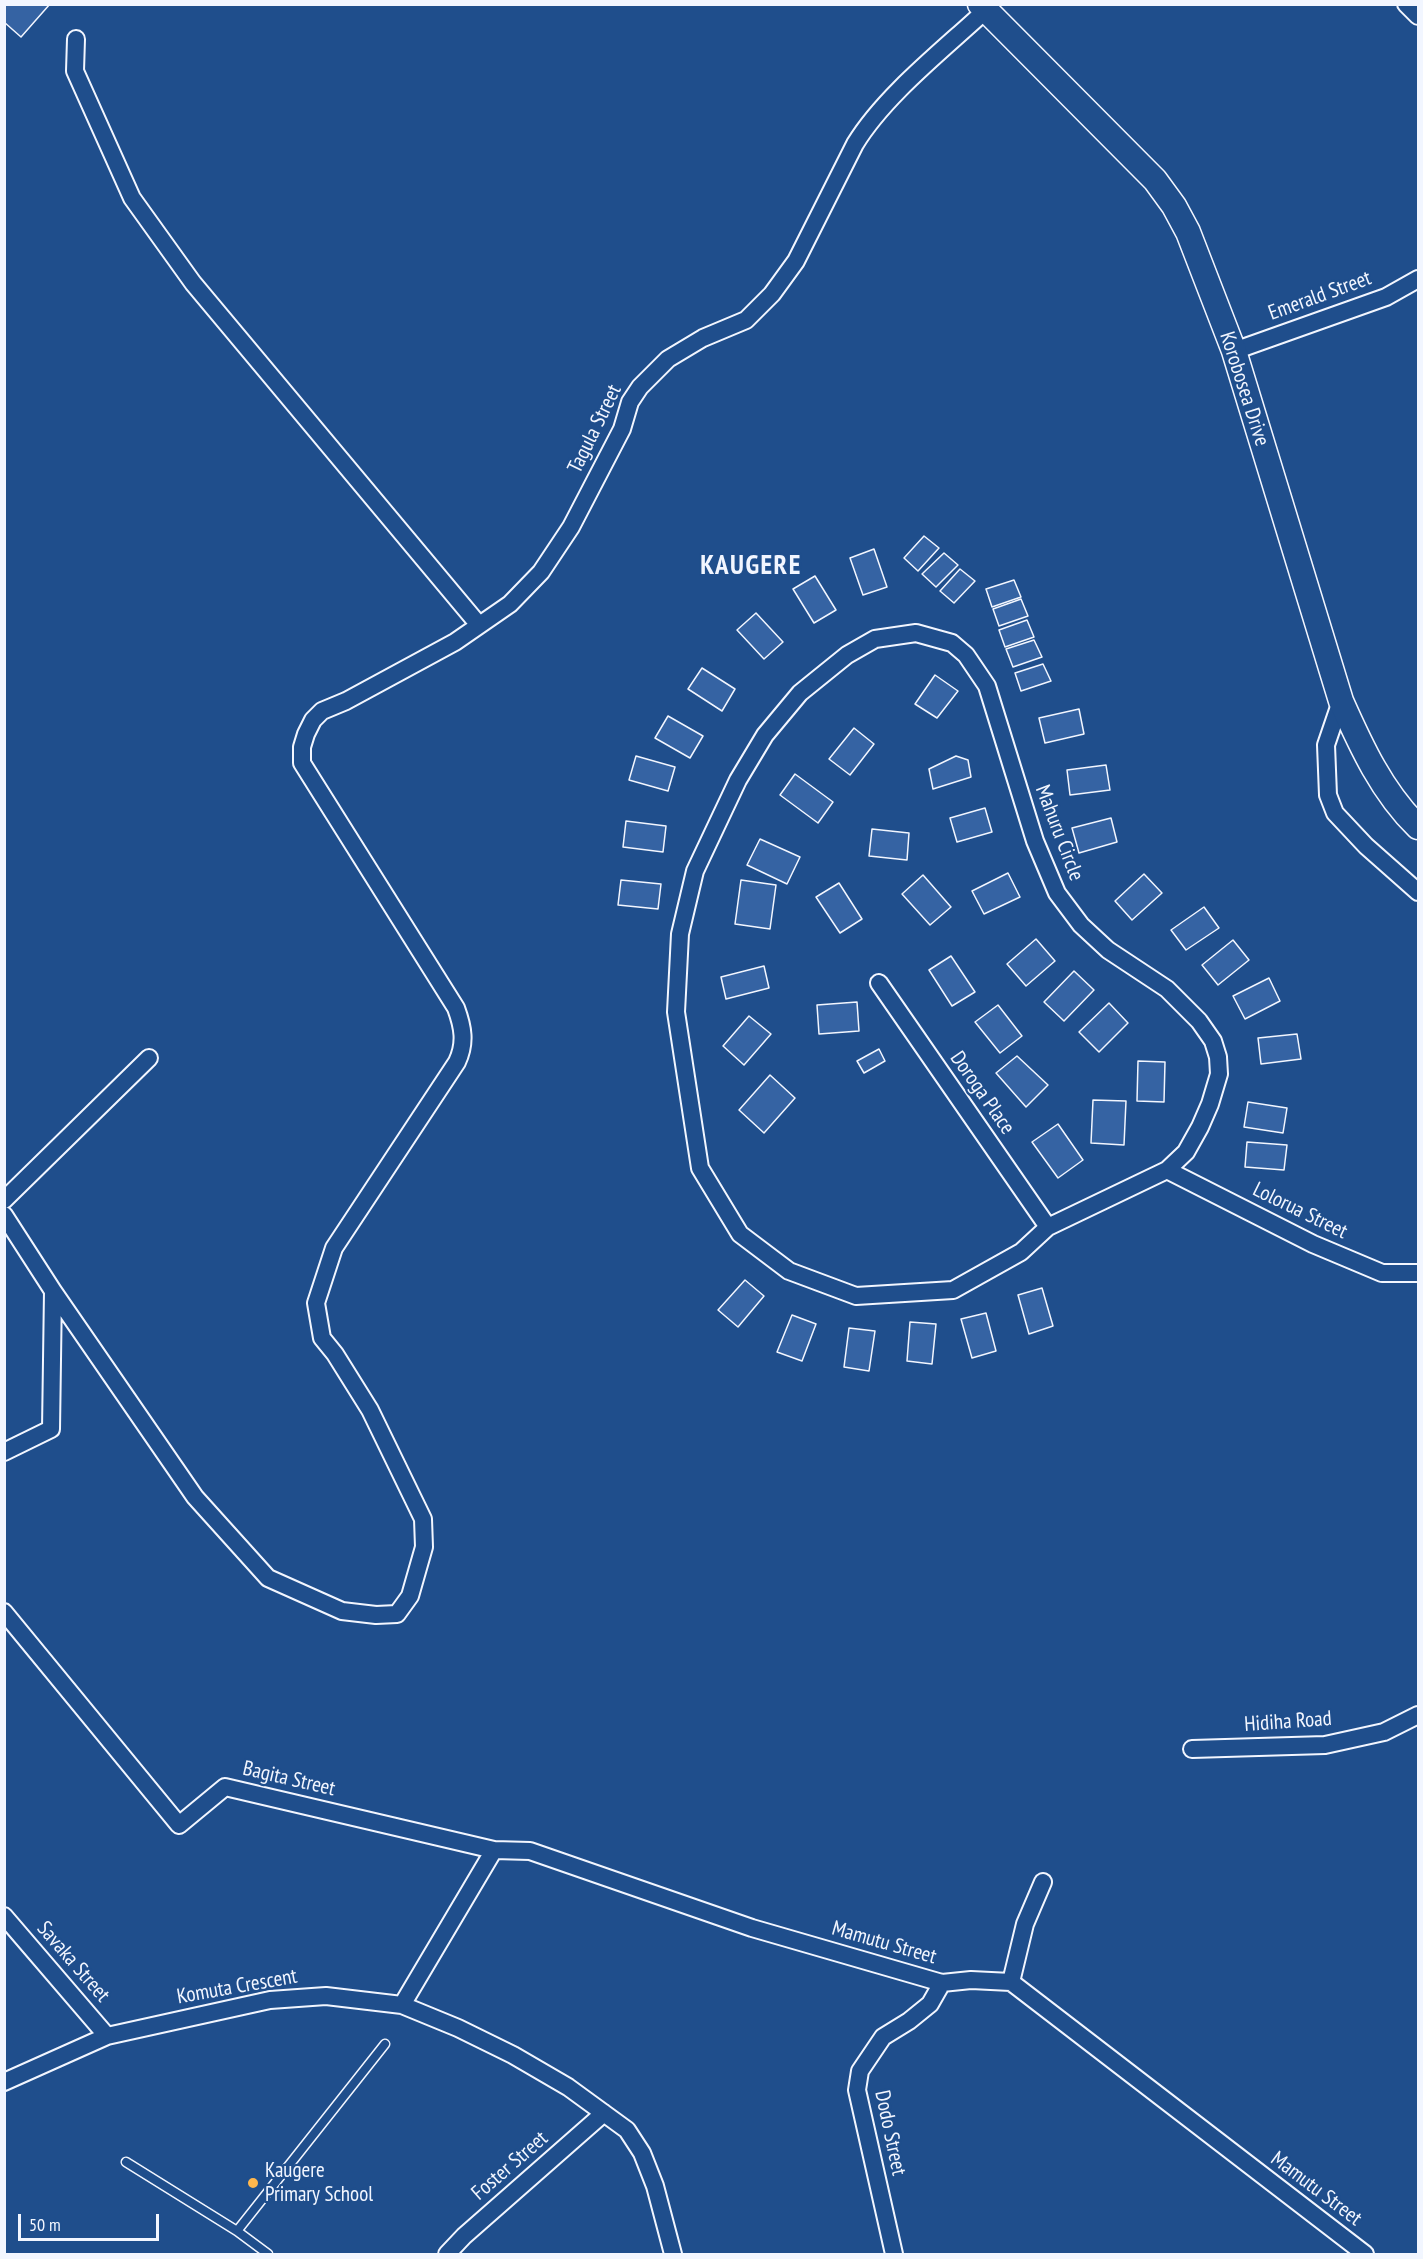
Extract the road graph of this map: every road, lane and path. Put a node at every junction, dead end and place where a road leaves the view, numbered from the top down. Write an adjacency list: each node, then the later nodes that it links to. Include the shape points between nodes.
1 (1406, 4): 3 (street)
2 (983, 7): 6 (main road, Korobosea Drive, via 1155,180 1174,206); 7 (street, Tagula Street, via 866,127 796,261 772,294 746,320 668,359 640,387 571,527 541,572 510,604)
3 (1419, 16)
4 (76, 39): 7 (street, via 75,71 132,198 193,283)
5 (1419, 279): 6 (street, Emerald Street, via 1386,297)
6 (1234, 351): 8 (main road, Korobosea Drive)
7 (478, 625): 18 (street, Tagula Street, via 410,668 322,711 313,720 302,747 302,763 456,1008 462,1025 460,1056 334,1248 316,1303 322,1338 370,1410 423,1519 424,1547 410,1596 398,1614 342,1611 268,1578 195,1497)
8 (1341, 701): 9 (main road, Korobosea Drive, via 1365,754); 10 (street, via 1326,745 1328,795 1335,813)
9 (1419, 827)
10 (1419, 892)
11 (879, 984): 16 (street, Doroga Place)
12 (149, 1058): 14 (street)
13 (1167, 1170): 16 (street, Mahuru Circle); 16 (street, Mahuru Circle, via 1186,1152 1210,1104 1219,1074 1213,1041 1167,989 1108,950 1081,925 1057,892 1035,841 987,686 966,655 952,642 916,633 875,639 800,693 765,735 738,780 695,871 680,934 676,1012 700,1168 740,1234 789,1271 856,1296 953,1290 1021,1252); 17 (street, Lolorua Street, via 1362,1265 1382,1273)
14 (4, 1200)
15 (4, 1215): 18 (street)
16 (1048, 1227)
17 (1419, 1273)
18 (53, 1291): 19 (street, via 51,1429)
19 (4, 1452)
20 (4, 1612): 23 (street, Bagita Street, via 179,1825 225,1787)
21 (1419, 1715): 22 (street, Hidiha Road, via 1384,1732 1325,1745)
22 (1192, 1749)
23 (494, 1850): 27 (street, Mamutu Street, via 530,1851 752,1928); 28 (street)
24 (1043, 1882): 26 (street, via 1025,1924)
25 (4, 1916): 29 (street, Savaka Street)
26 (1011, 1982): 27 (street, Mamutu Street); 39 (street, Mamutu Street)
27 (942, 1983): 38 (street, Dodo Street, via 930,2004 883,2037 860,2071 857,2090)
28 (402, 2006): 29 (street, Komuta Crescent, via 326,1996 270,2000); 32 (street, Komuta Crescent, via 513,2055)
29 (107, 2036): 31 (street, Komuta Crescent)
30 (385, 2044): 34 (lane)
31 (4, 2082)
32 (604, 2113): 36 (street, Foster Street); 37 (street, Komuta Crescent, via 627,2130 642,2153)
33 (126, 2162): 34 (lane)
34 (237, 2231): 35 (lane)
35 (268, 2254)
36 (447, 2254)
37 (673, 2254)
38 (894, 2254)
39 (1365, 2254)

